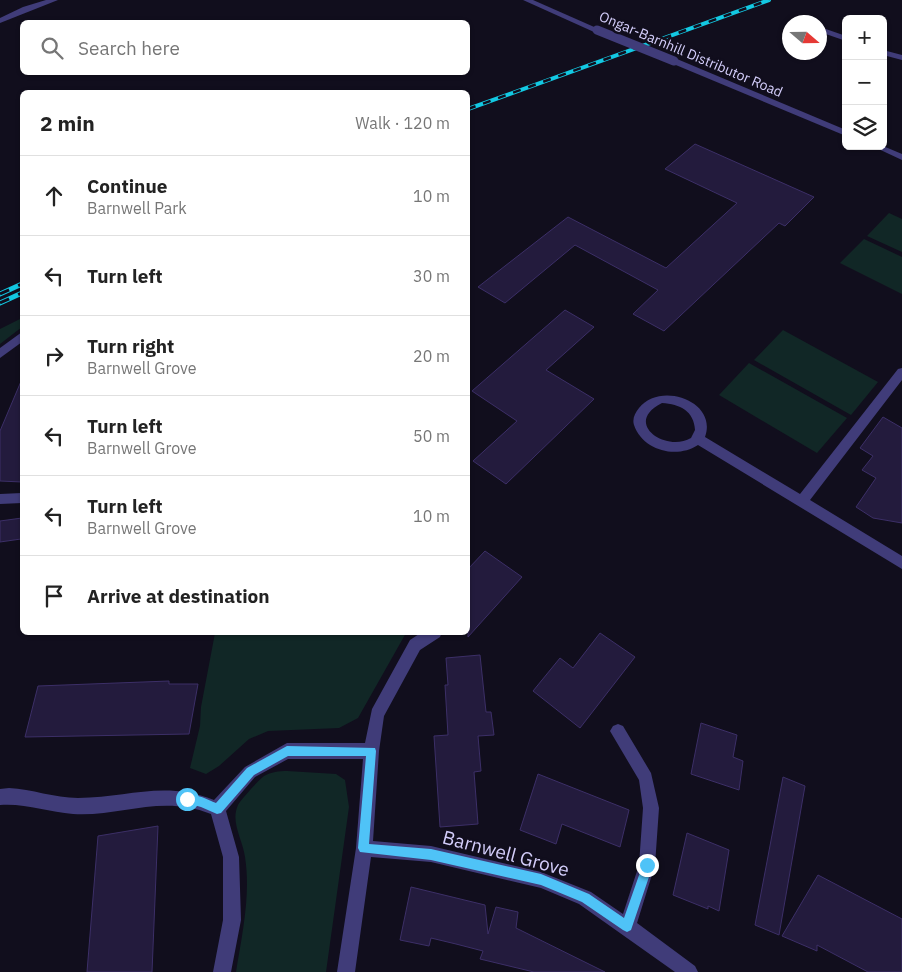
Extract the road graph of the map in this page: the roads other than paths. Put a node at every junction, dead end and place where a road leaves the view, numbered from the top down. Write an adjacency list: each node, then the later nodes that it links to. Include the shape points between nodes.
1 (54, 0): 3 (street)
2 (527, 0): 8 (street, Ongar-Barnhill Distributor Road, bridge)
3 (0, 21)
4 (827, 32): 5 (street)
5 (842, 37)
6 (887, 53): 7 (street)
7 (902, 58)
8 (842, 131)
9 (885, 150): 10 (street)
10 (902, 157)
11 (20, 338): 12 (street)
12 (0, 354)
13 (902, 372): 17 (street)
14 (698, 438): 14 (street, via 689,445 676,448 663,446 643,432 639,415 650,402 662,399 685,404 701,420 702,430); 17 (street)
15 (20, 498): 16 (street)
16 (0, 499)
17 (802, 502): 18 (street)
18 (902, 563)
19 (430, 635): 21 (street, via 415,645 377,714)
20 (618, 731): 25 (street, via 646,778 651,808 647,865)
21 (372, 751): 23 (street, via 287,751 250,772); 24 (street)
22 (0, 797): 23 (street, via 79,806 132,799 187,799)
23 (217, 809): 26 (street, via 231,856 232,920)
24 (364, 848): 25 (street, Barnwell Grove, via 431,854 541,880 585,898); 27 (street)
25 (627, 926): 28 (street, Barnwell Grove)
26 (222, 972)
27 (346, 972)
28 (688, 972)

